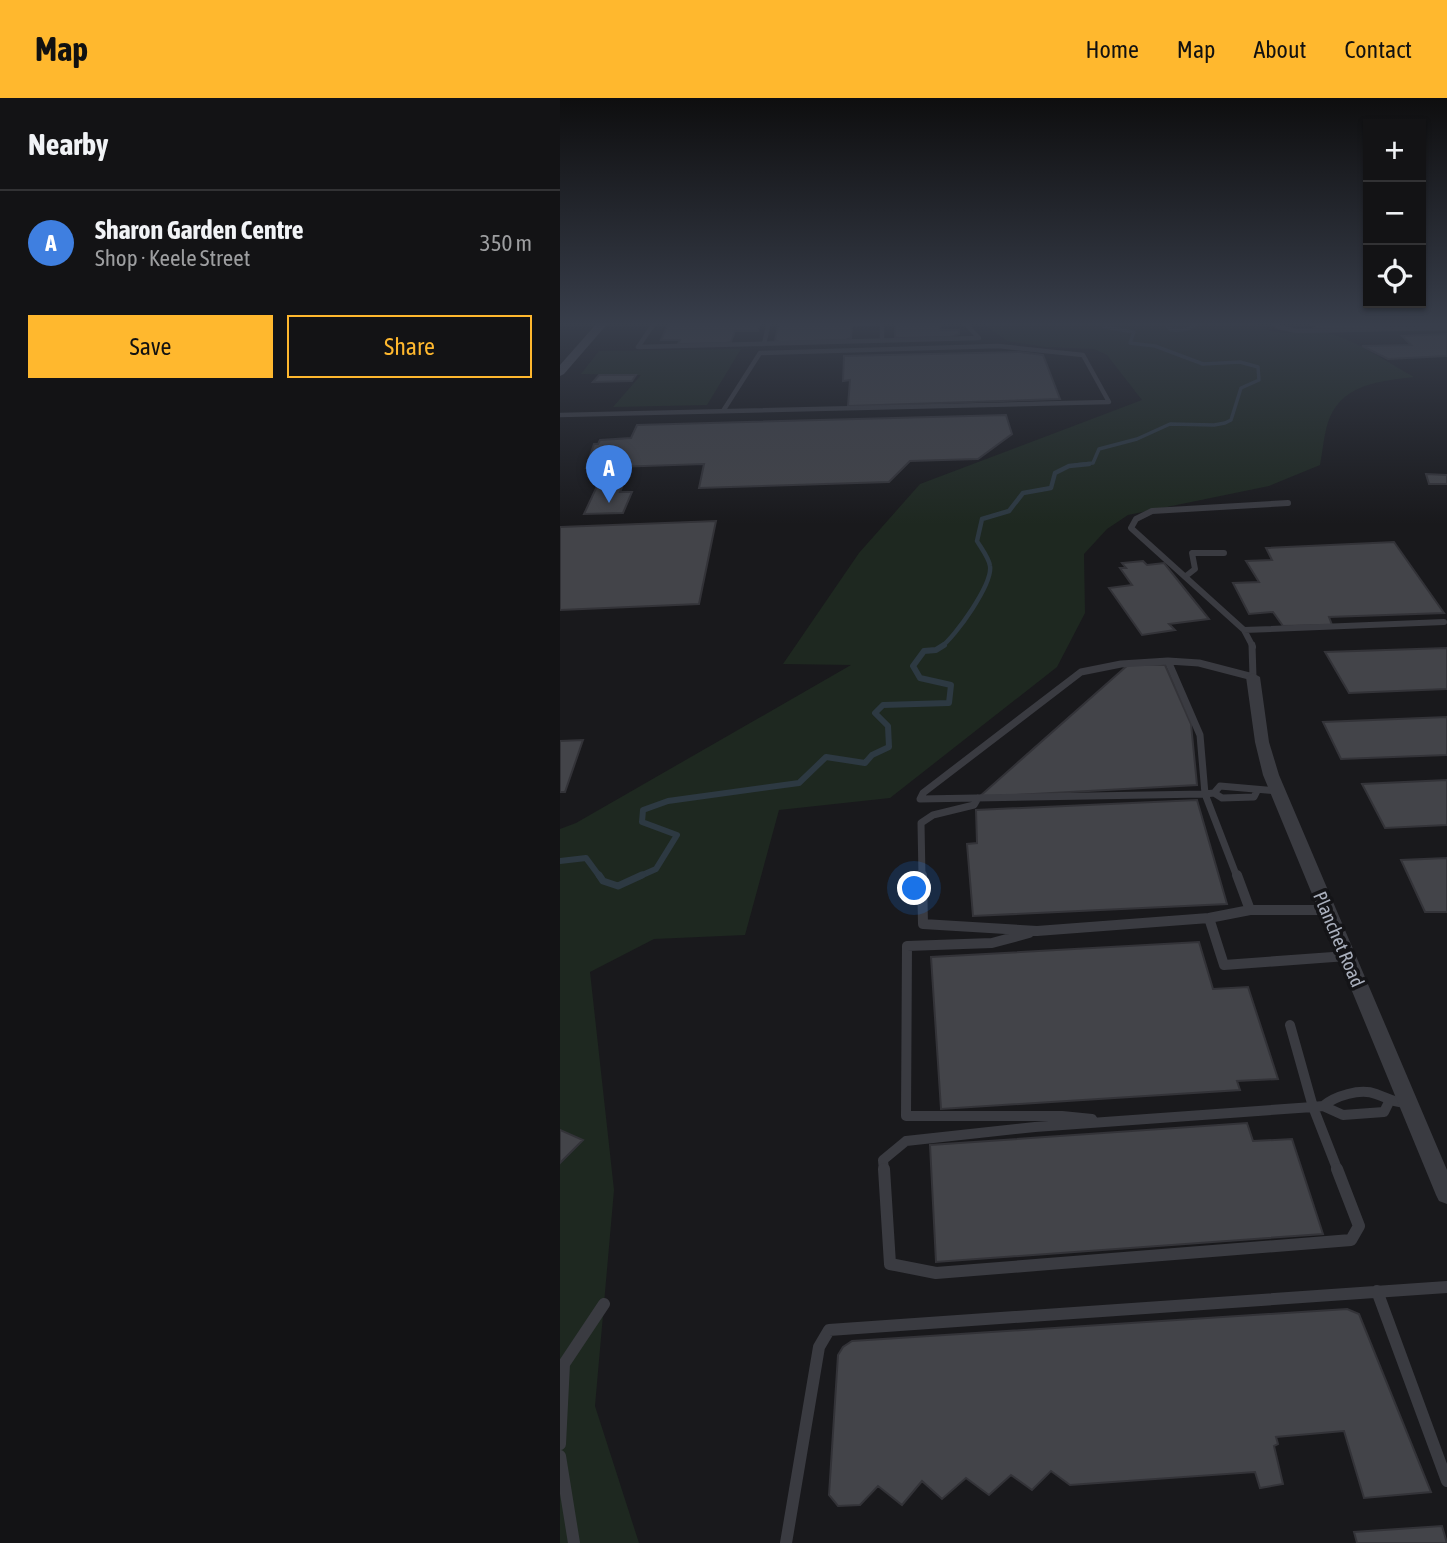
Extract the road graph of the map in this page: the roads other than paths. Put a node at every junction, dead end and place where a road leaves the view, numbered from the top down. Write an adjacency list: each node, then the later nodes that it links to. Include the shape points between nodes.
1 (737, 389): 3 (lane)
2 (1101, 389): 3 (lane, via 1108,402)
3 (723, 411): 4 (lane)
4 (560, 415)
5 (1288, 502): 7 (lane, via 1152,511 1136,519 1131,528)
6 (1224, 553): 7 (lane, via 1192,553 1195,569)
7 (1186, 576): 9 (lane)
8 (1444, 622): 9 (lane)
9 (1244, 630): 11 (lane, via 1254,649)
10 (1168, 662): 11 (lane, via 1199,663); 13 (lane, via 1200,735); 14 (lane, via 1081,672 920,799)
11 (1253, 677): 12 (street, Planchet Road, via 1265,756)
12 (1278, 791): 13 (lane, via 1222,798); 16 (street, Planchet Road)
13 (1209, 793): 14 (lane); 15 (lane)
14 (978, 797): 18 (lane, via 974,804 921,823 923,924)
15 (1250, 910): 16 (lane); 17 (lane)
16 (1327, 910): 19 (street, Planchet Road)
17 (1209, 918): 18 (lane); 19 (lane, via 1224,965)
18 (1037, 931): 24 (lane, via 992,943 906,946 906,1116 1062,1116)
19 (1347, 956): 22 (street, Planchet Road)
20 (1290, 1026): 23 (lane)
21 (1388, 1102): 22 (lane); 23 (lane, via 1374,1093 1335,1096); 23 (lane, via 1384,1112 1343,1115)
22 (1408, 1103): 25 (street, Planchet Road)
23 (1318, 1106): 24 (lane); 24 (lane, via 1359,1226 1352,1240 936,1273 890,1264 883,1160 906,1141)
24 (1112, 1121)
25 (1445, 1187)
26 (1447, 1287): 27 (lane)
27 (1377, 1291): 31 (lane); 33 (lane, via 829,1330 819,1347)
28 (604, 1304): 29 (lane, via 564,1364)
29 (560, 1444)
30 (560, 1456): 32 (lane)
31 (1447, 1481)
32 (574, 1543)
33 (786, 1543)

